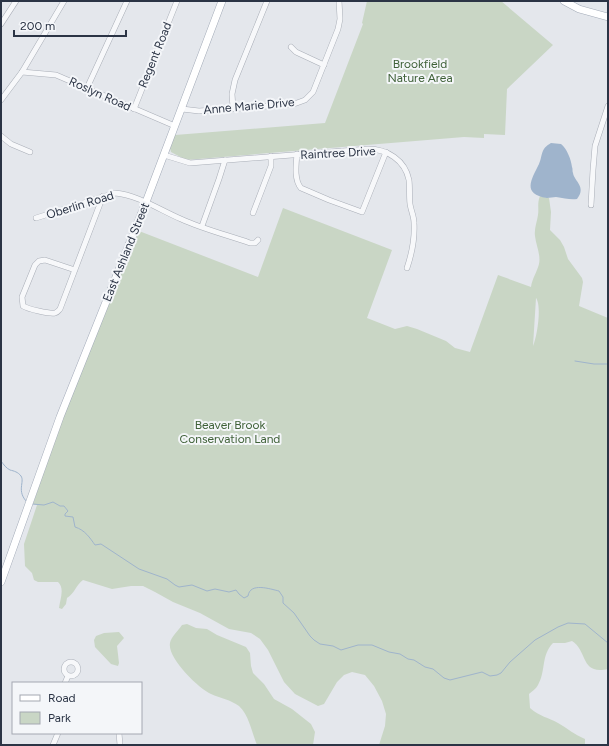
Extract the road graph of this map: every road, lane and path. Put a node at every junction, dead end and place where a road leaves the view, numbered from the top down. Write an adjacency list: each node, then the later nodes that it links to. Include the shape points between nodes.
1 (16, 1): 10 (street)
2 (64, 1): 13 (street)
3 (127, 1): 14 (street)
4 (177, 1): 18 (street, Regent Road)
5 (222, 1): 19 (main road, East Ashland Street)
6 (267, 1): 17 (street, via 235,80)
7 (340, 1): 12 (street, Anne Marie Drive, via 339,24)
8 (564, 1): 9 (main road, via 579,9)
9 (608, 17)
10 (1, 24)
11 (291, 46): 12 (street, via 296,52)
12 (324, 65): 17 (street, Anne Marie Drive, via 313,92 305,100 294,104)
13 (22, 72): 14 (street, Roslyn Road, via 56,75); 15 (street)
14 (87, 88): 18 (street, Roslyn Road)
15 (1, 100)
16 (608, 106): 30 (street, via 595,146)
17 (233, 108): 19 (street, Anne Marie Drive, via 199,111)
18 (134, 109): 20 (street, Roslyn Road)
19 (182, 109): 20 (main road, East Ashland Street)
20 (175, 126): 25 (main road, East Ashland Street)
21 (1, 136): 22 (street, via 11,144)
22 (30, 152)
23 (386, 152): 24 (street, Raintree Drive, via 368,149); 24 (street, via 362,212 301,188 296,176); 35 (street, Raintree Drive, via 398,160 409,181 414,222 413,250)
24 (297, 154): 26 (street, Raintree Drive)
25 (164, 155): 27 (street, Raintree Drive, via 190,163); 29 (main road, East Ashland Street)
26 (271, 156): 27 (street, Raintree Drive); 31 (street, via 271,166)
27 (224, 160): 33 (street)
28 (103, 196): 29 (street, Oberlin Road, via 120,193); 32 (street, Oberlin Road); 36 (street)
29 (146, 202): 33 (street, Oberlin Road); 37 (main road, East Ashland Street, via 60,417)
30 (591, 205)
31 (253, 213)
32 (36, 218)
33 (202, 226): 34 (street, Oberlin Road, via 250,243)
34 (258, 240)
35 (407, 268)
36 (75, 270): 36 (street, via 57,312 50,313 23,306 22,297 39,261 45,260)
37 (1, 582)
38 (68, 676): 39 (street)
39 (65, 682)
40 (58, 734): 42 (street)
41 (119, 734): 43 (street)
42 (53, 745)
43 (120, 745)

